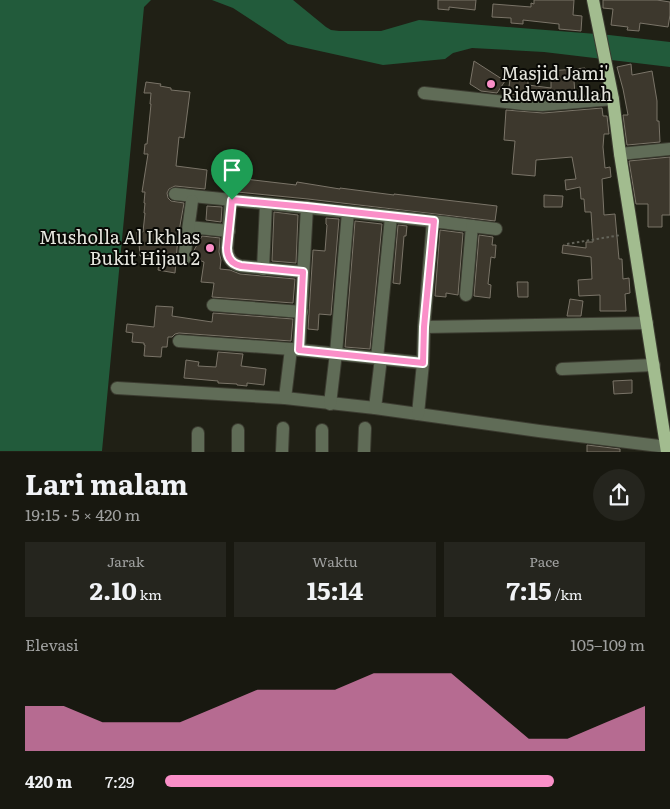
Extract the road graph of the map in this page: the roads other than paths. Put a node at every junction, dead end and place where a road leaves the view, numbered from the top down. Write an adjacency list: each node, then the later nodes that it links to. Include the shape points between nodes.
1 (593, 0): 3 (main road)
2 (424, 93): 3 (street, via 542,105)
3 (612, 99): 5 (main road)
4 (670, 149): 5 (street)
5 (620, 154): 24 (main road)
6 (175, 194): 7 (street)
7 (232, 200): 9 (street); 17 (street)
8 (192, 201): 15 (street)
9 (266, 204): 10 (street); 19 (street)
10 (307, 207): 11 (street); 20 (street)
11 (348, 212): 12 (street); 28 (street)
12 (391, 216): 13 (street); 29 (street)
13 (434, 221): 14 (street); 25 (street)
14 (472, 226): 16 (street); 21 (street)
15 (189, 227): 17 (street); 18 (street)
16 (496, 229)
17 (229, 231): 19 (street, via 229,259 235,265)
18 (184, 260)
19 (263, 269): 20 (street)
20 (303, 272): 23 (street)
21 (466, 295)
22 (213, 305): 23 (street)
23 (302, 312): 27 (street)
24 (647, 323): 25 (street); 31 (main road)
25 (424, 327): 30 (street)
26 (179, 341): 27 (street)
27 (295, 350): 28 (street); 34 (street)
28 (336, 353): 29 (street); 35 (street)
29 (379, 358): 30 (street); 36 (street)
30 (423, 363): 37 (street)
31 (654, 365): 32 (street); 43 (main road)
32 (562, 369)
33 (117, 388): 34 (street)
34 (284, 398): 35 (street)
35 (330, 404): 36 (street)
36 (375, 408): 37 (street)
37 (418, 414): 43 (street)
38 (283, 428): 46 (street)
39 (365, 428): 48 (street)
40 (238, 430): 45 (street)
41 (322, 430): 47 (street)
42 (198, 433): 44 (street)
43 (667, 449)
44 (198, 452)
45 (238, 452)
46 (282, 452)
47 (322, 452)
48 (364, 452)

